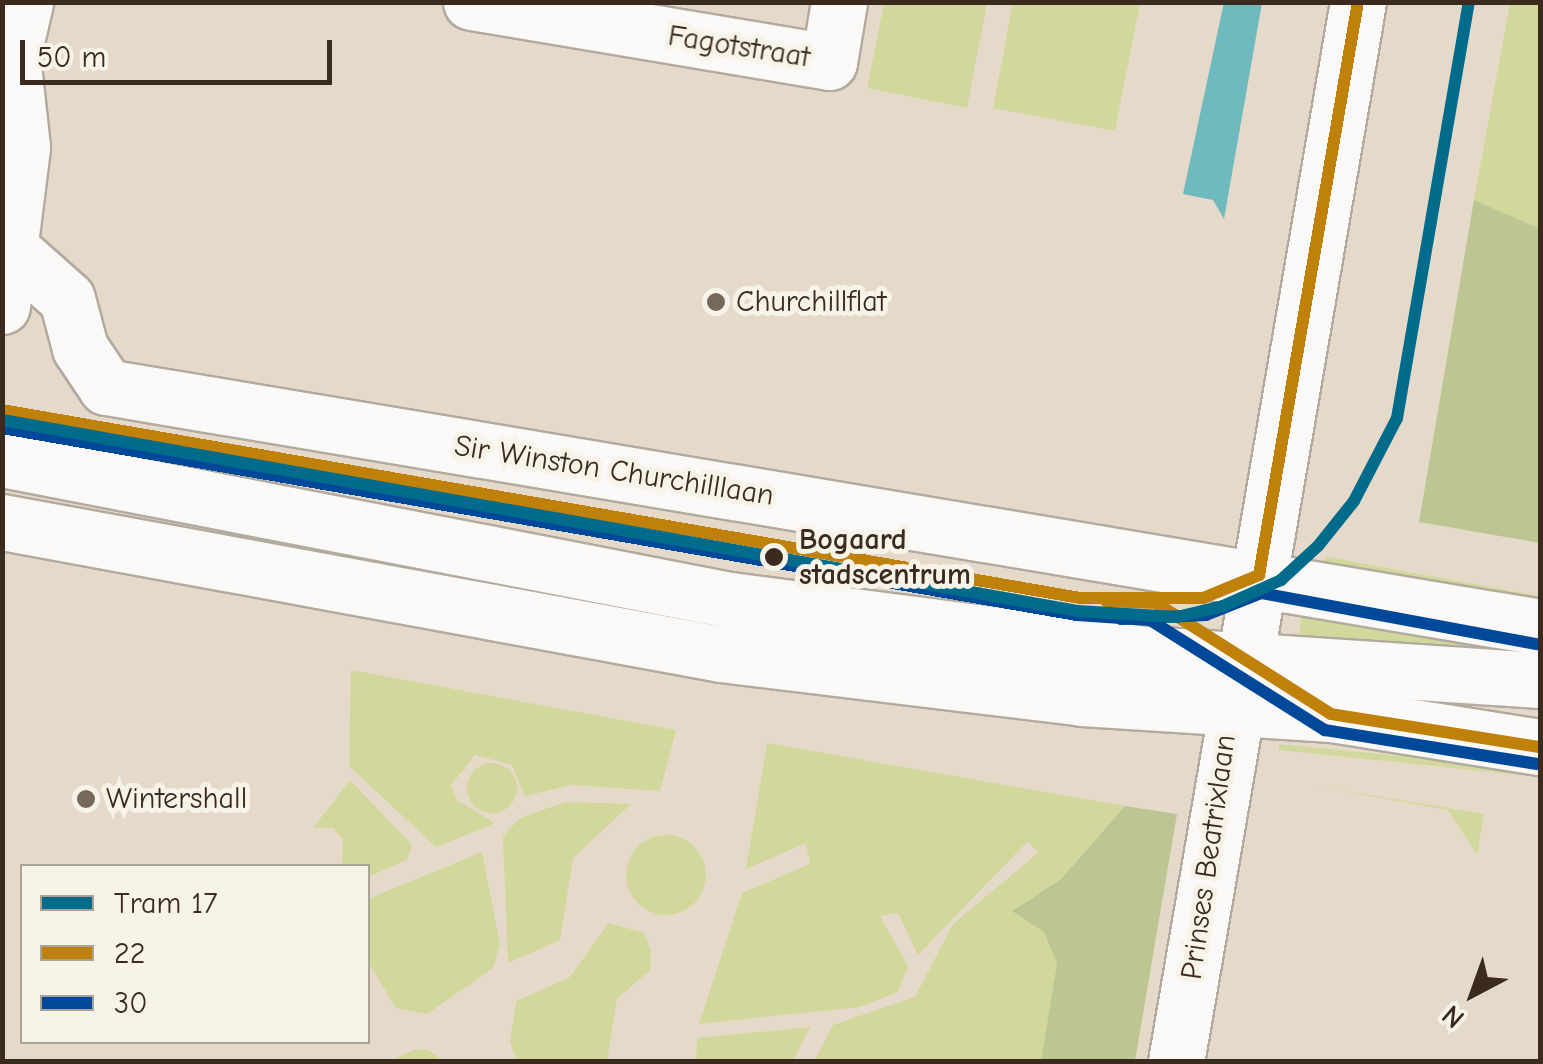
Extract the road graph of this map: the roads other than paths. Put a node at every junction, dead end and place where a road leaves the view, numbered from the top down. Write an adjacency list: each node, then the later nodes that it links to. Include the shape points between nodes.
1 (26, 2): 5 (street)
2 (471, 2): 3 (street, Fagotstraat, via 829,62)
3 (839, 2)
4 (1358, 2): 10 (street, Prinses Beatrixlaan)
5 (8, 88): 6 (street, via 22,147)
6 (6, 242): 7 (street); 10 (street, Sir Winston Churchilllaan, via 67,298 80,348 106,386 1163,568)
7 (2, 306)
8 (2, 459): 13 (street, via 730,600 1148,654)
9 (2, 522): 13 (street, via 721,654 1082,698)
10 (1259, 575): 11 (street, Sir Winston Churchilllaan); 13 (street, Prinses Beatrixlaan)
11 (1540, 627)
12 (1540, 680): 13 (street)
13 (1237, 681): 14 (street); 15 (street, Prinses Beatrixlaan)
14 (1540, 747)
15 (1176, 1062)

